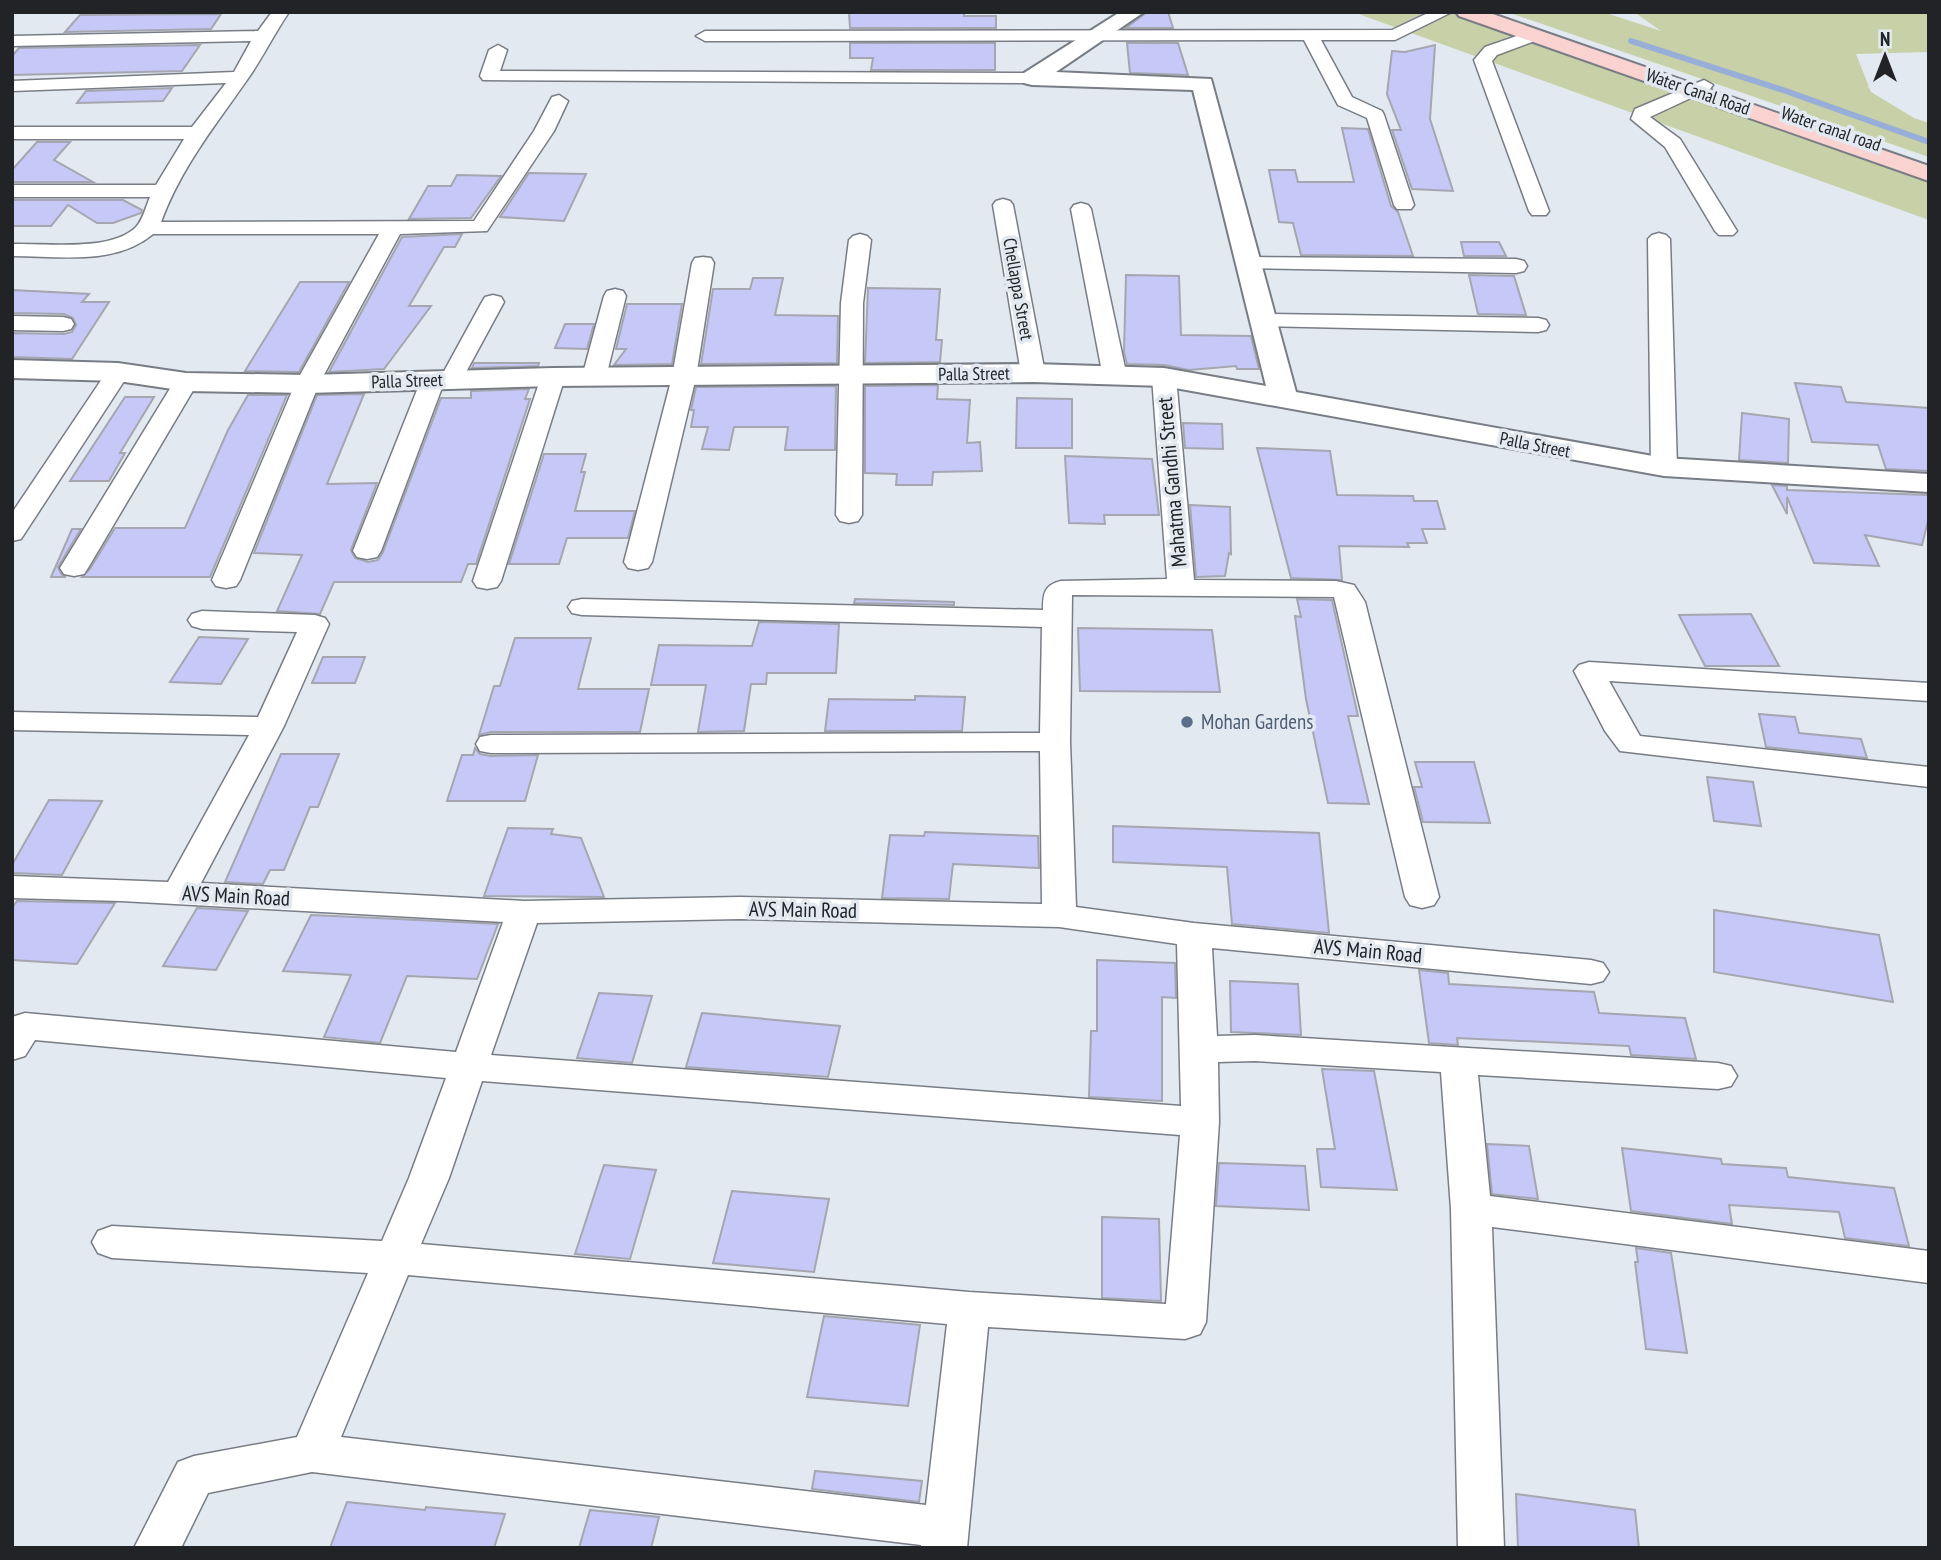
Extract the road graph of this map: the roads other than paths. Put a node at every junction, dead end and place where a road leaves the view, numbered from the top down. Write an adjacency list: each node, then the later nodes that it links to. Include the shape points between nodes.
1 (281, 12): 8 (street)
2 (1134, 12): 6 (street)
3 (1444, 12): 10 (street, via 1395,35)
4 (1466, 12): 7 (main road, Water Canal Road)
5 (1494, 12): 16 (main road, Water canal road)
6 (1100, 34): 9 (street); 10 (street); 14 (street)
7 (1534, 35): 16 (main road, Water Canal Road); 27 (street, via 1491,51 1483,60)
8 (263, 36): 11 (street); 13 (street)
9 (705, 36)
10 (1310, 36): 25 (street, via 1345,101 1375,115)
11 (12, 41)
12 (498, 50): 14 (street, via 489,76)
13 (240, 77): 15 (street); 19 (street)
14 (1032, 78): 35 (street, via 1203,84)
15 (12, 86)
16 (1698, 87): 20 (main road, Water canal road); 21 (main road, Water Canal Road); 30 (street, via 1642,113 1640,119 1673,143)
17 (559, 101): 29 (street, via 480,227)
18 (12, 132): 19 (street)
19 (197, 132): 23 (street)
20 (1929, 164)
21 (1929, 174)
22 (12, 191): 23 (street)
23 (162, 191): 28 (street)
24 (1003, 205): 45 (street, Chellappa Street)
25 (1404, 205)
26 (1081, 209): 50 (street)
27 (1538, 211)
28 (148, 228): 29 (street); 33 (street, via 111,249)
29 (393, 228): 54 (street)
30 (1726, 231)
31 (1659, 239): 56 (street)
32 (860, 240): 46 (street, via 852,303)
33 (12, 250)
34 (703, 262): 49 (street)
35 (1247, 263): 36 (street); 39 (street)
36 (1516, 266)
37 (615, 296): 48 (street)
38 (493, 302): 52 (street)
39 (1265, 321): 42 (street); 55 (street)
40 (12, 323): 41 (street)
41 (63, 324)
42 (1538, 325)
43 (12, 369): 44 (street, Palla Street)
44 (118, 372): 53 (street, Palla Street); 59 (street)
45 (1033, 373): 46 (street, Palla Street); 50 (street, Palla Street)
46 (851, 376): 49 (street, Palla Street); 58 (street)
47 (553, 377): 48 (street, Palla Street); 52 (street, Palla Street); 64 (street)
48 (594, 377): 49 (street, Palla Street)
49 (684, 377): 61 (street)
50 (1115, 377): 51 (street, Palla Street)
51 (1164, 377): 55 (street, Palla Street); 65 (street, Mahatma Gandhi Street)
52 (442, 380): 54 (street, Palla Street); 60 (street)
53 (186, 382): 54 (street, Palla Street); 62 (street)
54 (307, 384): 63 (street)
55 (1283, 397): 56 (street, Palla Street)
56 (1664, 467): 57 (street, Palla Street)
57 (1929, 483)
58 (849, 515)
59 (12, 533)
60 (367, 551)
61 (638, 562)
62 (74, 568)
63 (226, 580)
64 (486, 580)
65 (1181, 586): 67 (street, via 1061,589); 77 (street, via 1336,589 1360,597)
66 (582, 607): 67 (street)
67 (1058, 619): 72 (street)
68 (202, 620): 71 (street, via 315,624)
69 (1929, 692): 74 (street, via 1589,671 1631,744)
70 (12, 721): 71 (street)
71 (269, 726): 76 (street)
72 (1055, 742): 73 (street); 79 (street)
73 (491, 744)
74 (1929, 777)
75 (12, 887): 76 (street, AVS Main Road)
76 (180, 893): 78 (street, AVS Main Road)
77 (1422, 897)
78 (524, 912): 79 (street, AVS Main Road, via 740,908); 85 (street)
79 (1059, 916): 80 (street, AVS Main Road)
80 (1194, 935): 81 (street, AVS Main Road); 83 (street)
81 (1591, 972)
82 (16, 1033): 85 (street)
83 (1199, 1049): 84 (street); 87 (street)
84 (1458, 1060): 86 (street); 88 (street)
85 (469, 1067): 87 (street); 90 (street)
86 (1718, 1076)
87 (1200, 1122): 92 (street, via 1185,1322)
88 (1471, 1209): 91 (street); 96 (street)
89 (112, 1242): 90 (street)
90 (395, 1258): 92 (street); 93 (street)
91 (1929, 1266)
92 (969, 1309): 94 (street)
93 (312, 1453): 94 (street); 95 (street, via 194,1476)
94 (946, 1538)
95 (157, 1548)
96 (1481, 1548)

